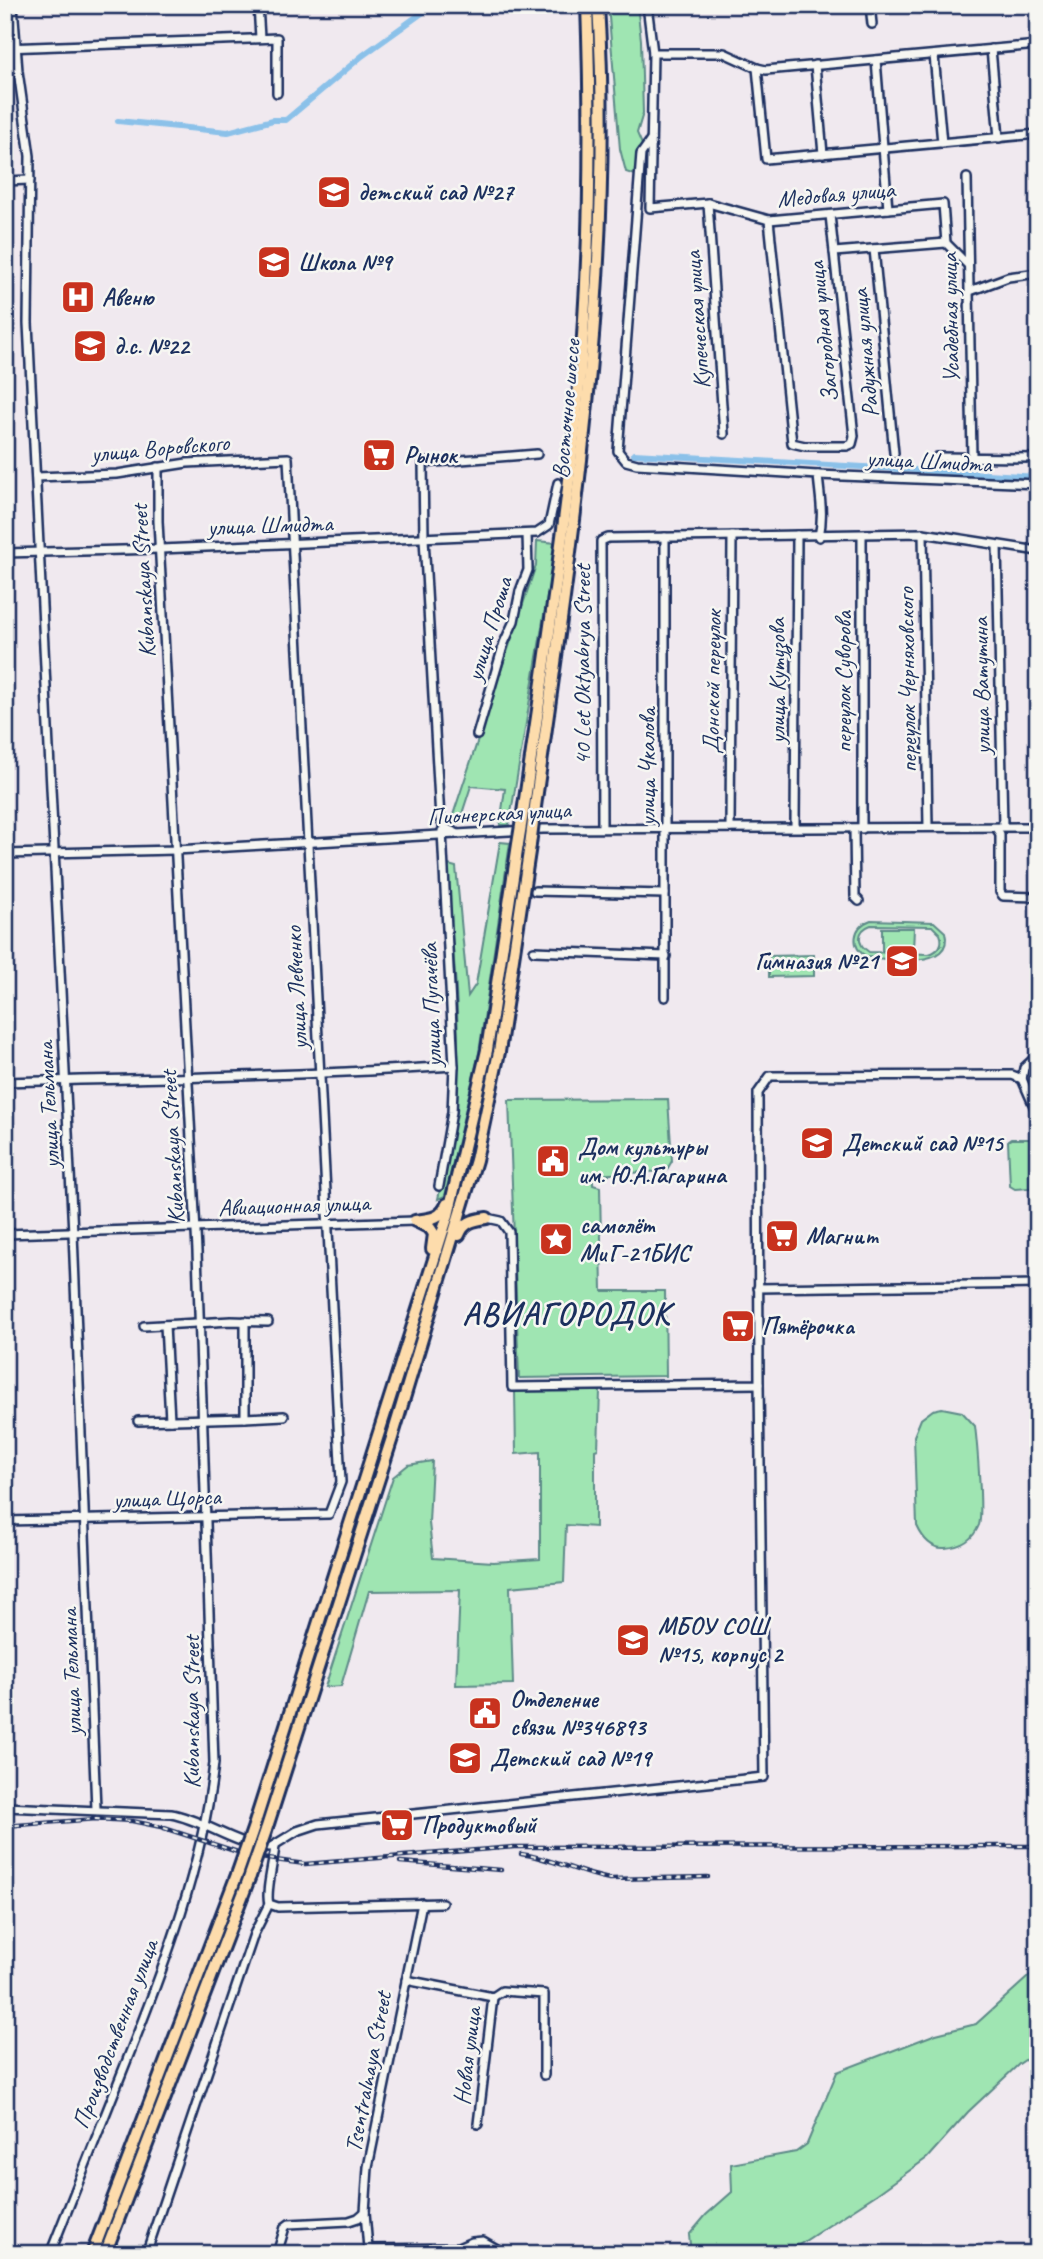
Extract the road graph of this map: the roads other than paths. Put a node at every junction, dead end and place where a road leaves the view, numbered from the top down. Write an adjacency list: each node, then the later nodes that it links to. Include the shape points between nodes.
1 (13, 5): 11 (street, улица Тельмана)
2 (258, 5): 8 (street)
3 (587, 5): 65 (highway, Восточное шоссе, via 588,226 576,417)
4 (600, 5): 65 (highway, Восточное шоссе, via 601,213 590,392 579,497)
5 (648, 5): 13 (street)
6 (870, 5): 7 (street)
7 (872, 24)
8 (260, 38): 11 (street); 18 (street, via 277,38)
9 (1038, 45): 12 (street)
10 (5, 48): 11 (street)
11 (15, 48): 26 (street, улица Тельмана)
12 (991, 50): 14 (street); 20 (street)
13 (653, 53): 17 (street, via 724,53); 21 (street)
14 (934, 55): 15 (street); 22 (street)
15 (876, 60): 16 (street); 23 (street)
16 (815, 65): 17 (street); 24 (street)
17 (757, 68): 24 (street, via 766,159)
18 (278, 93)
19 (1038, 134): 20 (street)
20 (999, 138): 22 (street)
21 (652, 140): 28 (street, Медовая улица, via 650,208); 46 (street, улица Шмидта, via 641,155 617,443 621,457 636,464)
22 (942, 144): 23 (street)
23 (883, 148): 24 (street); 29 (street)
24 (823, 154)
25 (967, 178): 35 (street, Усадебная улица)
26 (30, 180): 27 (street); 47 (street, улица Тельмана, via 27,313)
27 (5, 181)
28 (708, 203): 31 (street, Медовая улица); 38 (street, Купеческая улица)
29 (888, 209): 30 (street, Медовая улица); 32 (street, Медовая улица, via 943,204)
30 (830, 215): 31 (street, Медовая улица); 34 (street, Загородная улица)
31 (769, 220): 34 (street, Загородная улица, via 792,443 805,446 852,444 854,436)
32 (946, 243): 33 (street); 35 (street)
33 (874, 249): 34 (street); 39 (street, Радужная улица)
34 (834, 252)
35 (968, 265): 37 (street, Усадебная улица)
36 (1038, 273): 37 (street)
37 (970, 290): 43 (street, Усадебная улица)
38 (724, 434)
39 (894, 453)
40 (537, 454): 57 (street, улица Пугачёва, via 423,463)
41 (937, 457): 43 (street)
42 (288, 458): 45 (street, улица Воровского); 58 (street, улица Левченко)
43 (972, 458): 44 (street)
44 (1038, 458)
45 (158, 467): 47 (street, улица Воровского, via 117,474); 60 (street, Kubanskaya Street)
46 (818, 475): 49 (street, улица Шмидта); 56 (street, via 824,515)
47 (36, 477): 62 (street, улица Тельмана)
48 (558, 483): 51 (street, улица Шмидта, via 549,525)
49 (1038, 484)
50 (923, 533): 53 (street); 59 (street); 67 (street, переулок Черняховского)
51 (527, 534): 57 (street, улица Шмидта); 64 (street, улица Проша, via 530,563)
52 (797, 535): 54 (street); 56 (street); 68 (street, улица Кутузова)
53 (862, 535): 56 (street); 74 (street, переулок Суворова)
54 (732, 536): 55 (street); 73 (street, Донской переулок)
55 (665, 537): 71 (street, 40 Let Oktyabrya Street, via 608,538 600,543); 72 (street, улица Чкалова)
56 (819, 537)
57 (424, 538): 58 (street, улица Шмидта); 66 (street, улица Пугачёва)
58 (291, 544): 60 (street, улица Шмидта); 77 (street, улица Левченко)
59 (998, 545): 61 (street); 69 (street, улица Ватутина)
60 (161, 549): 62 (street, улица Шмидта); 78 (street, Kubanskaya Street)
61 (1038, 551)
62 (39, 552): 63 (street, улица Шмидта); 79 (street, улица Тельмана)
63 (5, 553)
64 (477, 735)
65 (529, 813): 88 (highway, bridge)
66 (441, 822): 75 (street); 76 (street, улица Пугачёва)
67 (928, 826): 69 (street, Пионерская улица); 74 (street, Пионерская улица)
68 (795, 827): 73 (street, Пионерская улица); 74 (street, Пионерская улица)
69 (999, 827): 70 (street, Пионерская улица); 83 (street, via 1000,892 1003,896)
70 (1038, 827)
71 (602, 828): 72 (street, Пионерская улица); 75 (street, Пионерская улица)
72 (667, 828): 73 (street, Пионерская улица); 82 (street, улица Чкалова)
73 (730, 828)
74 (858, 829): 84 (street, переулок Суворова, via 855,897)
75 (456, 834): 76 (street, Пионерская улица)
76 (442, 835): 77 (street, Пионерская улица); 90 (street, улица Пугачёва)
77 (308, 843): 78 (street, Пионерская улица); 91 (street, улица Левченко)
78 (176, 850): 79 (street, Пионерская улица); 92 (street, Kubanskaya Street)
79 (54, 853): 80 (street, Пионерская улица); 94 (street, улица Тельмана)
80 (5, 854)
81 (535, 891): 82 (street)
82 (665, 894): 86 (street, улица Чкалова)
83 (1038, 897)
84 (859, 901)
85 (534, 951): 86 (street)
86 (666, 956): 87 (street, улица Чкалова)
87 (665, 997)
88 (493, 1051): 97 (highway); 98 (highway)
89 (1038, 1055): 93 (street, via 1024,1068)
90 (454, 1066): 91 (street); 99 (street, улица Пугачёва, via 452,1112)
91 (319, 1075): 92 (street); 102 (street, улица Левченко)
92 (188, 1076): 94 (street); 103 (street, Kubanskaya Street)
93 (1022, 1079): 96 (street); 109 (street, via 949,1074 770,1076 758,1093)
94 (66, 1080): 95 (street); 104 (street, улица Тельмана)
95 (5, 1082)
96 (1038, 1115)
97 (476, 1160): 100 (highway, via 469,1207); 106 (highway)
98 (460, 1169): 101 (highway, via 440,1215); 107 (highway)
99 (439, 1185)
100 (487, 1218): 106 (highway, via 464,1225); 116 (street, via 501,1221 509,1232 512,1387)
101 (415, 1221): 102 (street, Авиационная улица); 107 (highway, via 434,1234)
102 (329, 1222): 103 (street, Авиационная улица); 122 (street, улица Левченко, via 341,1482)
103 (195, 1227): 104 (street, Авиационная улица); 111 (street, Kubanskaya Street)
104 (73, 1233): 105 (street, Авиационная улица); 124 (street, улица Тельмана)
105 (5, 1234)
106 (444, 1268): 115 (highway)
107 (429, 1276): 115 (highway)
108 (1038, 1284): 109 (street)
109 (758, 1288): 116 (street)
110 (245, 1321): 111 (street); 112 (street); 118 (street)
111 (201, 1322): 113 (street); 119 (street, Kubanskaya Street)
112 (268, 1322)
113 (164, 1325): 114 (street); 120 (street)
114 (144, 1326)
115 (414, 1347): 130 (highway, bridge)
116 (759, 1384): 129 (street, via 764,1777 318,1824)
117 (284, 1416): 118 (street)
118 (245, 1418): 119 (street)
119 (204, 1419): 120 (street); 123 (street, Kubanskaya Street)
120 (170, 1420): 121 (street)
121 (138, 1421)
122 (329, 1514): 123 (street, улица Щорса)
123 (207, 1516): 124 (street, улица Щорса); 128 (street, Kubanskaya Street, via 215,1763)
124 (84, 1519): 125 (street, улица Щорса); 127 (street, улица Тельмана)
125 (5, 1521)
126 (5, 1807): 127 (street)
127 (96, 1809): 128 (street, via 171,1814)
128 (203, 1825): 129 (street, via 264,1847); 140 (street, Производственная улица, via 166,1959)
129 (275, 1846): 133 (street)
130 (244, 1874): 141 (highway); 142 (highway)
131 (422, 1903): 132 (street); 133 (street); 134 (street, Tsentralnaya Street)
132 (442, 1903)
133 (269, 1904): 143 (street, via 254,1934)
134 (406, 1980): 135 (street, Новая улица); 138 (street, Tsentralnaya Street, via 368,2167)
135 (493, 1997): 136 (street, via 502,1992 544,1994); 137 (street, Новая улица)
136 (544, 2075)
137 (478, 2124)
138 (365, 2212): 139 (street, Tsentralnaya Street, via 368,2249 458,2248 483,2241); 144 (street, via 349,2221 289,2224)
139 (496, 2251)
140 (50, 2254)
141 (92, 2254)
142 (105, 2254)
143 (146, 2254)
144 (277, 2254)

